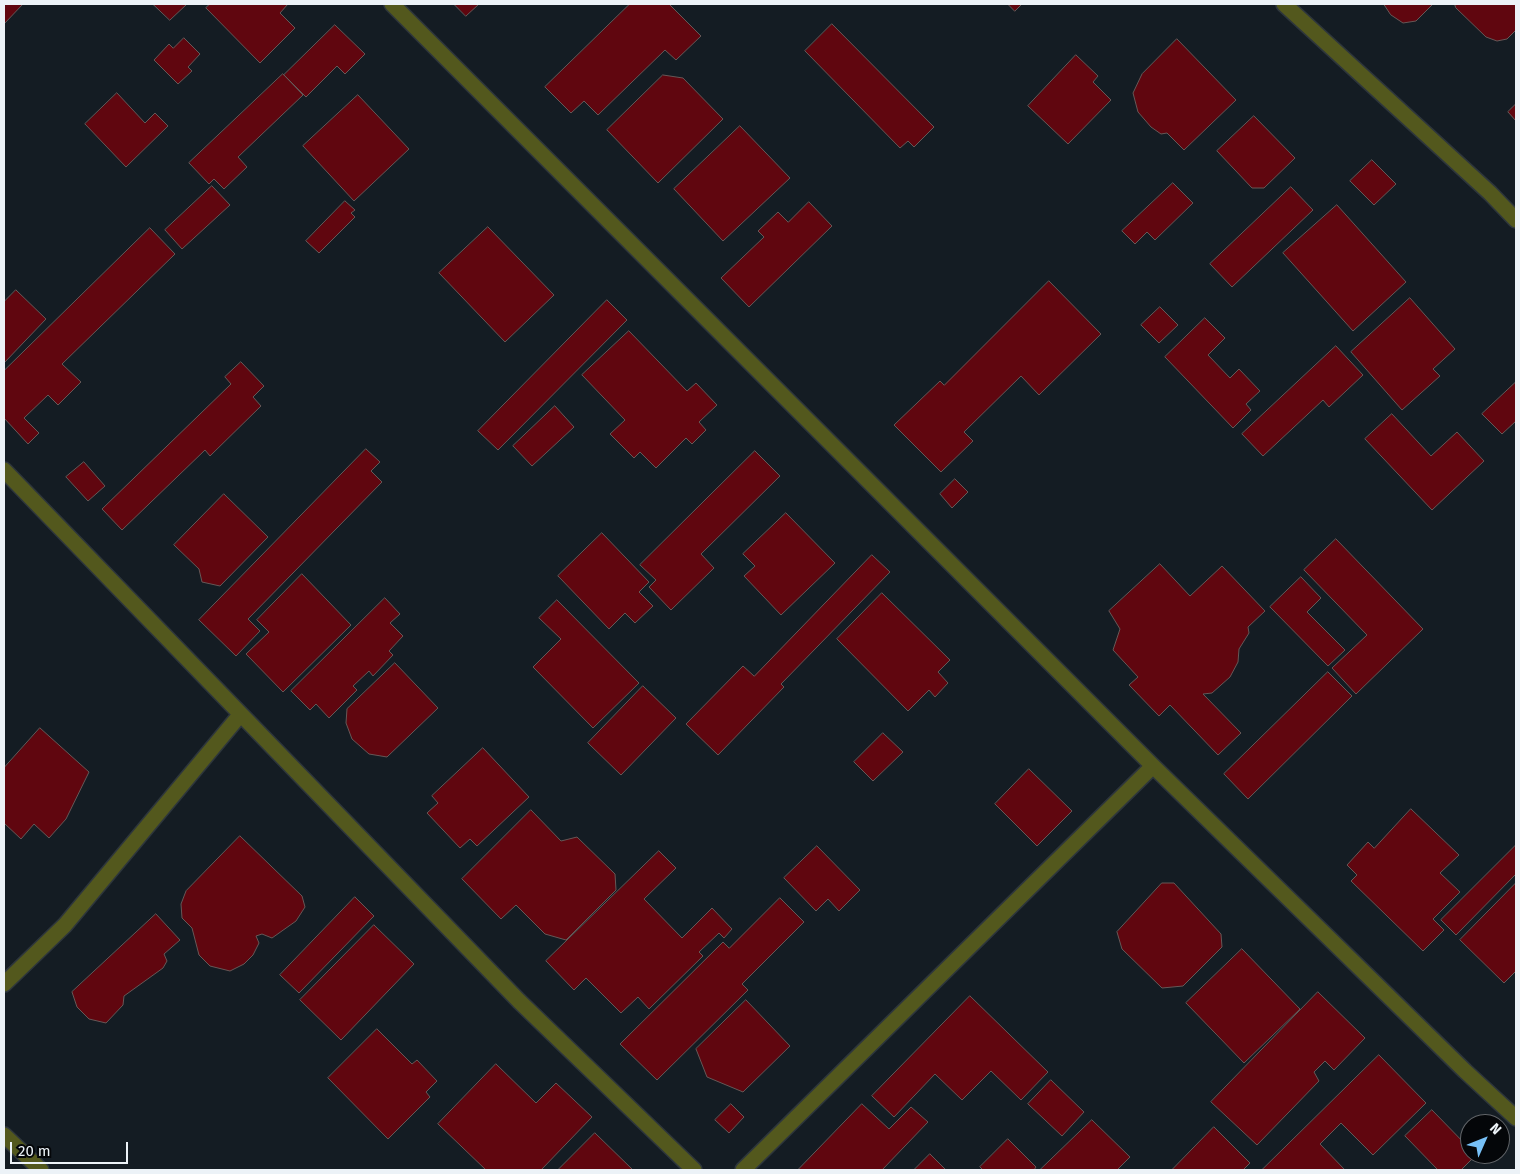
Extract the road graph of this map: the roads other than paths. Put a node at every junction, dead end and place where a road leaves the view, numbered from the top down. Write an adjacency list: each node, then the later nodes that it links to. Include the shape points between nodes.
1 (392, 4): 6 (street)
2 (1284, 4): 3 (street)
3 (1516, 220)
4 (4, 470): 5 (street)
5 (240, 715): 7 (street, via 64,925); 11 (street, via 519,1001)
6 (1153, 766): 8 (street); 12 (street)
7 (4, 984)
8 (1516, 1118)
9 (4, 1135): 10 (street)
10 (41, 1170)
11 (694, 1170)
12 (743, 1170)

